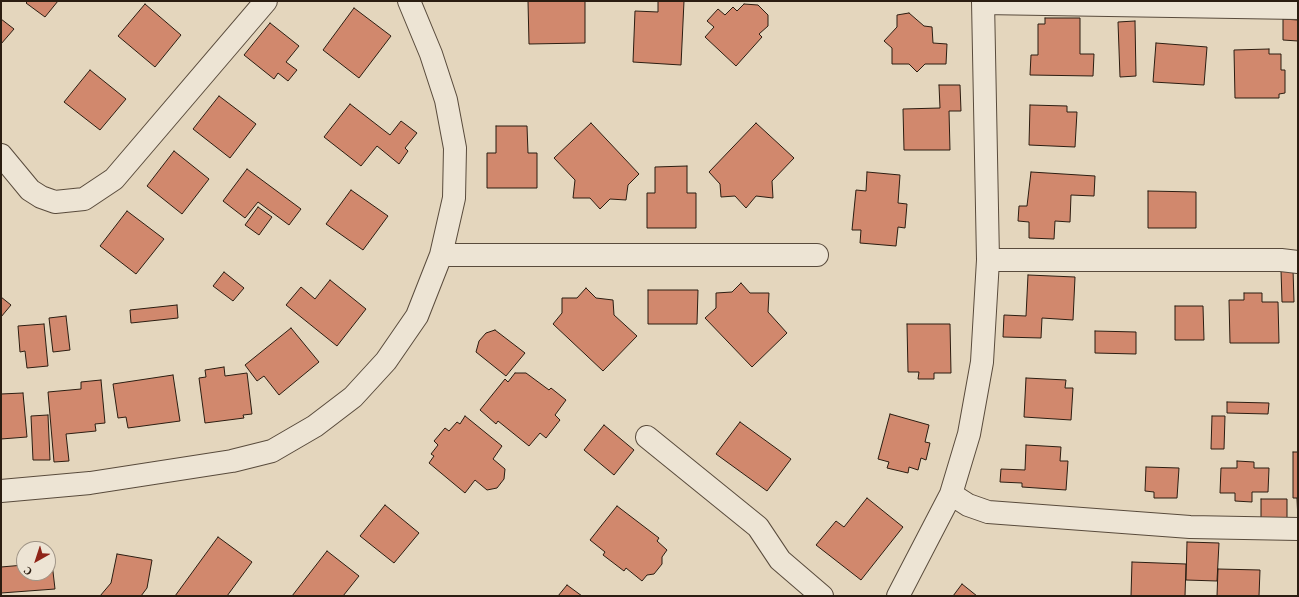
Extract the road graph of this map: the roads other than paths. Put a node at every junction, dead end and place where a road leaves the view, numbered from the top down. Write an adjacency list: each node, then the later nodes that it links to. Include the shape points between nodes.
1 (266, 1): 5 (street, via 114,179 84,199 55,202 41,197 30,190)
2 (409, 1): 6 (street, via 431,54 446,100 455,148 454,198)
3 (983, 2): 4 (street); 8 (street)
4 (1298, 8)
5 (1, 155)
6 (441, 255): 7 (street); 11 (street, via 417,316 386,361 353,397 314,426 272,451 232,461 90,483)
7 (817, 255)
8 (988, 260): 9 (street); 12 (street, via 982,362 969,434)
9 (1298, 262)
10 (647, 437): 14 (street, via 758,527 780,560)
11 (1, 491)
12 (951, 494): 13 (street, via 968,505 988,512 1190,527); 15 (street)
13 (1298, 529)
14 (822, 596)
15 (898, 596)

